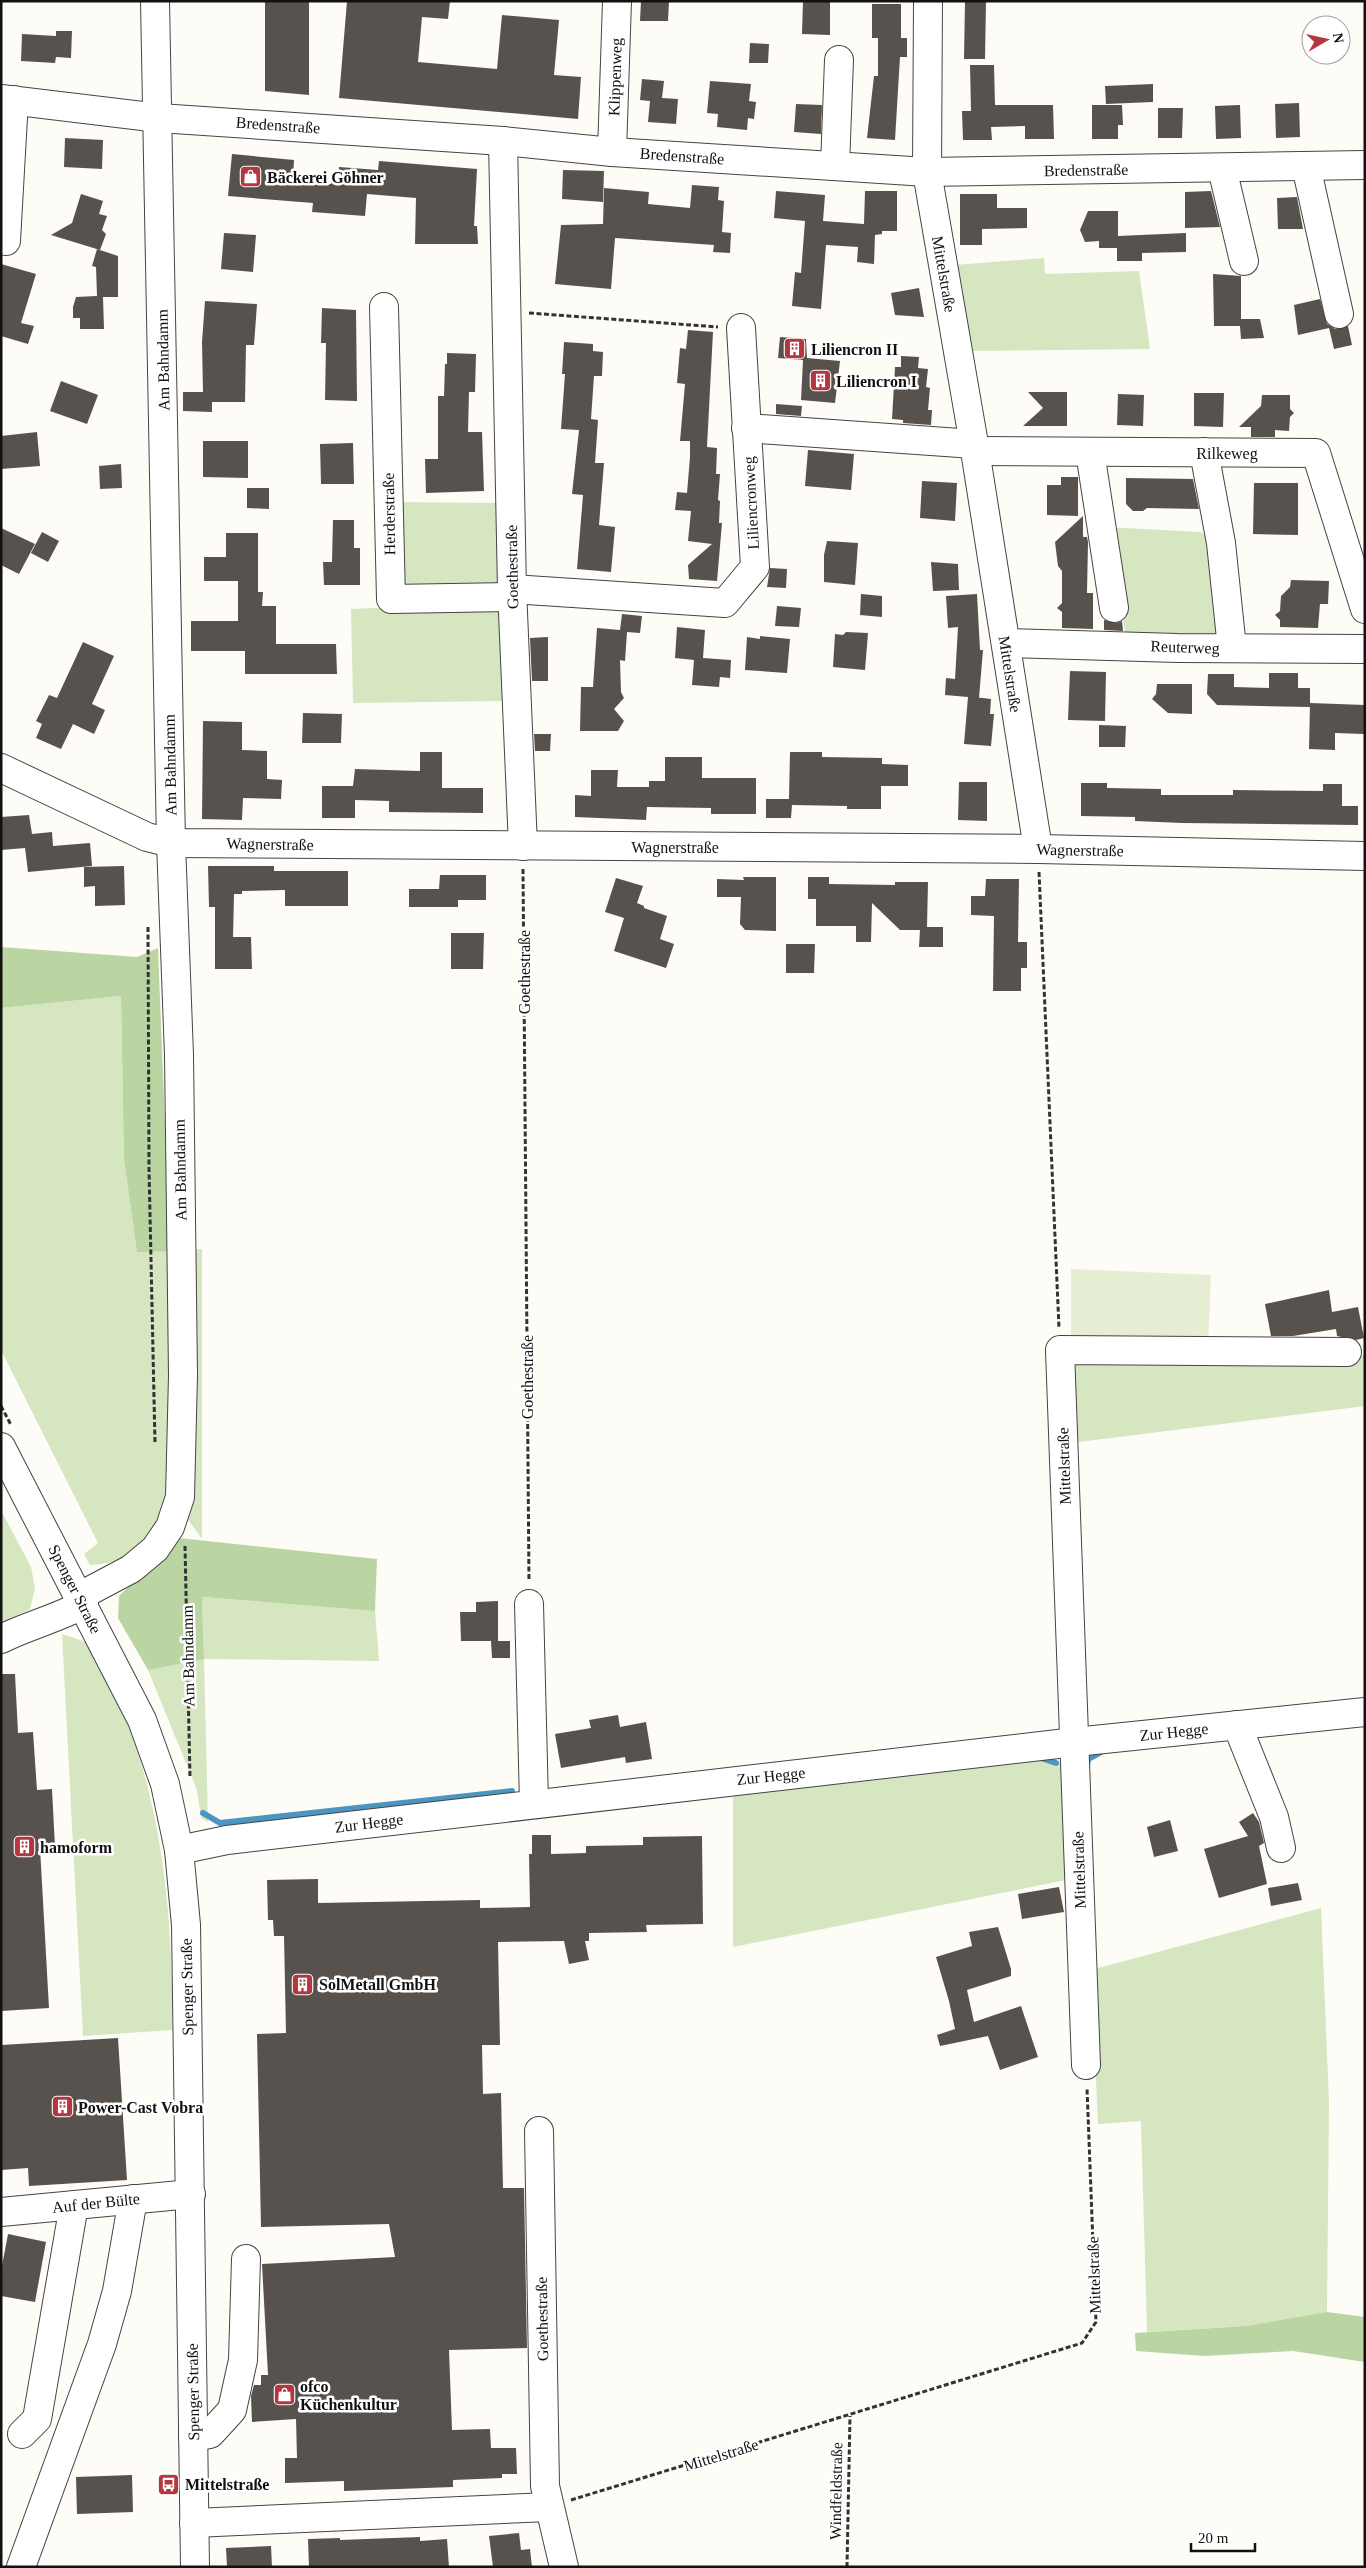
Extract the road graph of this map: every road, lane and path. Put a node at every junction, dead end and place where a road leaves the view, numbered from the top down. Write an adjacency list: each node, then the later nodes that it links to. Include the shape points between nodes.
1 (155, 1): 6 (street, Am Bahndamm)
2 (617, 1): 8 (street, Klippenweg)
3 (928, 1): 13 (street, Mittelstraße)
4 (839, 60): 9 (street)
5 (8, 100): 6 (street, Bredenstraße); 14 (street)
6 (159, 118): 7 (street, Bredenstraße); 31 (street, Am Bahndamm)
7 (503, 141): 8 (street, Bredenstraße); 17 (street, Goethestraße)
8 (612, 152): 9 (street, Bredenstraße)
9 (835, 166): 13 (street, Bredenstraße)
10 (1306, 166): 11 (street, Bredenstraße); 12 (street, Bredenstraße); 18 (street)
11 (1365, 166)
12 (1222, 168): 13 (street, Bredenstraße); 15 (street)
13 (927, 172): 21 (street, Mittelstraße)
14 (6, 241)
15 (1244, 261)
16 (384, 307): 24 (street, Herderstraße, via 391,599)
17 (506, 311): 19 (path); 24 (street, Goethestraße)
18 (1339, 314)
19 (741, 328): 20 (street, Liliencronweg)
20 (746, 428): 21 (street, Rilkeweg); 24 (street, Liliencronweg, via 755,567 725,603)
21 (975, 448): 22 (street, Rilkeweg); 27 (street, Mittelstraße)
22 (1090, 452): 23 (street, Rilkeweg); 25 (street)
23 (1204, 452): 26 (street, Rilkeweg, via 1316,453); 28 (street, via 1221,543)
24 (512, 593): 32 (street, Goethestraße)
25 (1114, 608)
26 (1365, 610)
27 (1006, 643): 28 (street, Reuterweg); 33 (street, Mittelstraße)
28 (1232, 648): 29 (street, Reuterweg)
29 (1365, 649)
30 (1, 768): 31 (street, Wagnerstraße, via 147,837)
31 (171, 843): 32 (street, Wagnerstraße); 38 (street, Am Bahndamm, via 179,1055 183,1375 180,1497)
32 (523, 846): 33 (street, Wagnerstraße); 40 (path, Goethestraße)
33 (1038, 849): 34 (street, Wagnerstraße); 35 (path)
34 (1365, 856)
35 (1060, 1350): 36 (street); 44 (street, Mittelstraße)
36 (1347, 1352)
37 (1, 1447): 39 (street, Spenger Straße)
38 (170, 1527): 39 (street, Am Bahndamm, via 155,1549 131,1569); 45 (path, Am Bahndamm, via 184,1539 187,1558)
39 (82, 1600): 41 (street, Am Bahndamm, via 55,1619 28,1626); 48 (street, Spenger Straße, via 142,1720 165,1784)
40 (529, 1604): 46 (street)
41 (1, 1639)
42 (1365, 1712): 43 (street, Zur Hegge)
43 (1237, 1725): 44 (street, Zur Hegge); 47 (street, via 1274,1816)
44 (1074, 1742): 46 (street, Zur Hegge); 49 (street, Mittelstraße)
45 (189, 1785)
46 (534, 1803): 48 (street, Zur Hegge, via 227,1840)
47 (1281, 1848)
48 (180, 1850): 51 (street, Spenger Straße, via 186,1925)
49 (1086, 2065): 56 (path, Mittelstraße, via 1096,2322 1082,2343)
50 (539, 2131): 59 (street, Goethestraße, via 545,2486)
51 (191, 2194): 52 (street, Auf der Bülte); 58 (street, Spenger Straße)
52 (133, 2199): 53 (street, Auf der Bülte); 61 (street, via 102,2344)
53 (74, 2205): 54 (street, Auf der Bülte); 57 (street, via 37,2419)
54 (1, 2212)
55 (246, 2259): 58 (street, via 243,2360 232,2410 210,2434)
56 (850, 2416): 59 (path, Mittelstraße); 64 (path, Windfeldstraße)
57 (22, 2434)
58 (193, 2437): 60 (street, Spenger Straße)
59 (549, 2507): 60 (street); 63 (street, Goethestraße)
60 (194, 2523): 62 (street, Spenger Straße)
61 (21, 2567)
62 (195, 2567)
63 (564, 2567)
64 (847, 2567)

